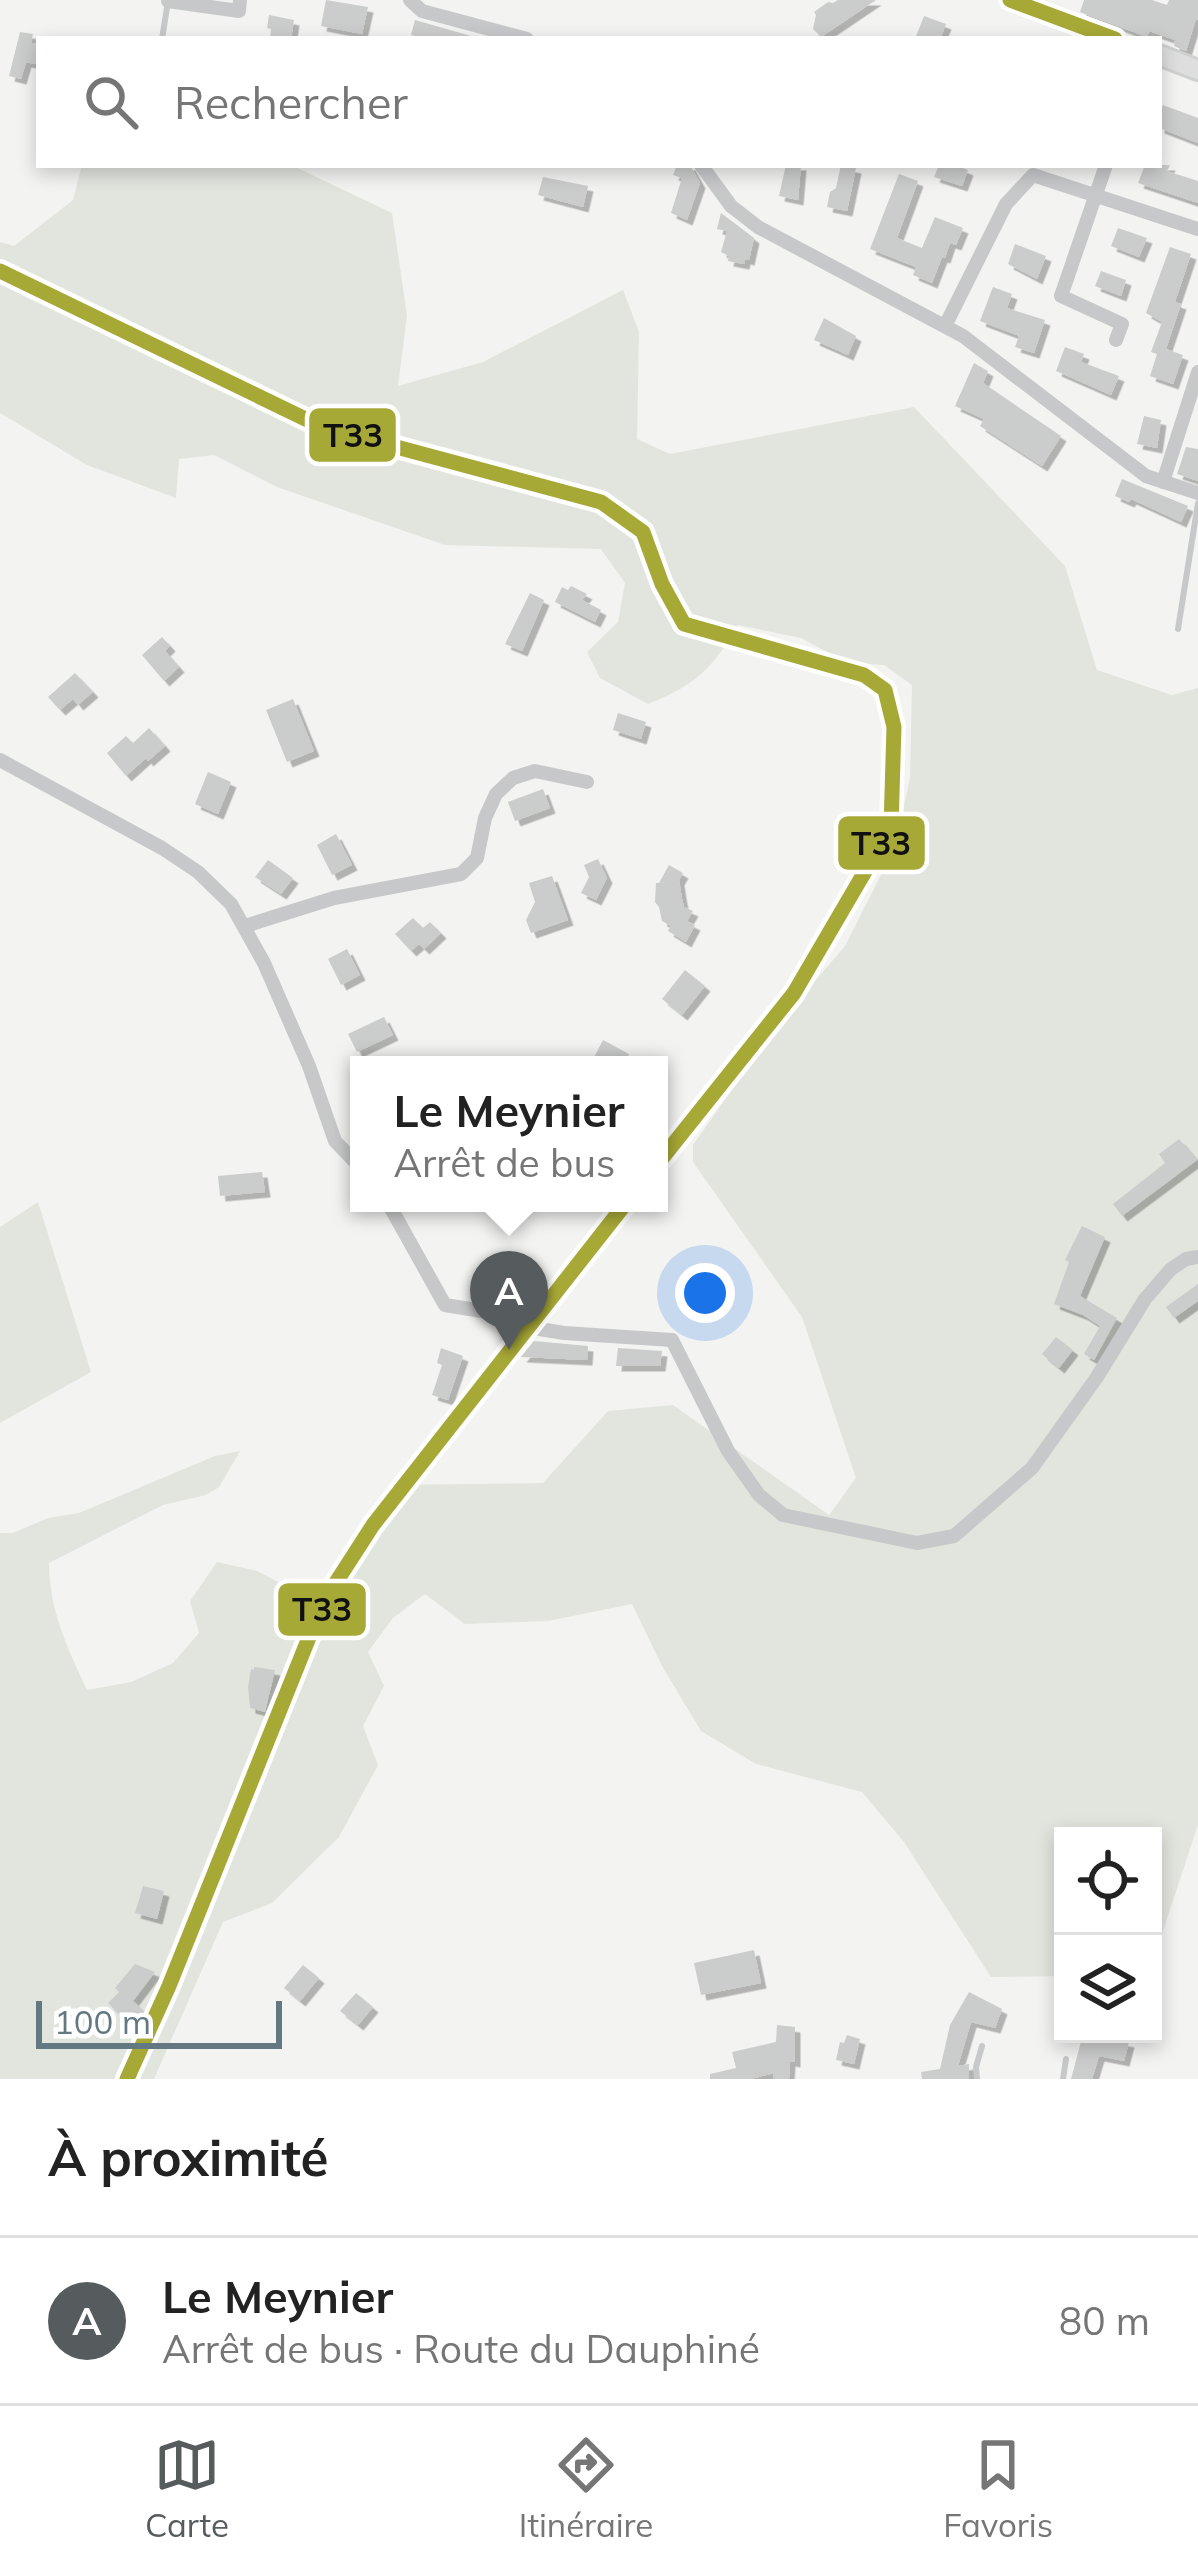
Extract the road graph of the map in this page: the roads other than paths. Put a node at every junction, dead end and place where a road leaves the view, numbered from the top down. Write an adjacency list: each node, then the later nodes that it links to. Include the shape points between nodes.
1 (240, 0): 4 (street, via 239,10)
2 (410, 0): 6 (street)
3 (1010, 0): 7 (main road)
4 (168, 1): 5 (lane)
5 (162, 36)
6 (516, 36)
7 (1107, 36)
8 (1162, 56): 9 (main road)
9 (1198, 70)
10 (703, 168): 15 (street, via 758,227)
11 (1105, 168): 12 (street)
12 (1096, 196): 13 (street); 15 (street, via 1034,175 1006,203); 16 (street, via 1061,296 1122,324)
13 (1198, 229)
14 (0, 271): 25 (street, via 322,427 601,502 643,532 684,624 864,675 885,690 894,727 891,827 794,993)
15 (945, 326): 18 (street)
16 (1116, 340)
17 (1198, 372): 18 (street)
18 (1163, 482): 19 (street)
19 (1198, 493)
20 (1198, 502): 21 (lane)
21 (1178, 629)
22 (0, 760): 24 (street, via 198,872)
23 (587, 782): 24 (street, via 535,771 513,778 496,794 477,858 461,874 334,898)
24 (245, 926): 26 (street, via 335,1141)
25 (668, 1151)
26 (350, 1157)
27 (393, 1212): 30 (street, via 446,1305)
28 (619, 1212): 30 (street)
29 (1198, 1257): 30 (street, via 1171,1269 1144,1299 1032,1468 954,1536 917,1544 783,1515 728,1451 672,1340)
30 (527, 1327): 33 (street, via 333,1587)
31 (982, 2045): 34 (lane)
32 (1066, 2059): 35 (lane)
33 (127, 2079)
34 (976, 2079)
35 (1063, 2079)

